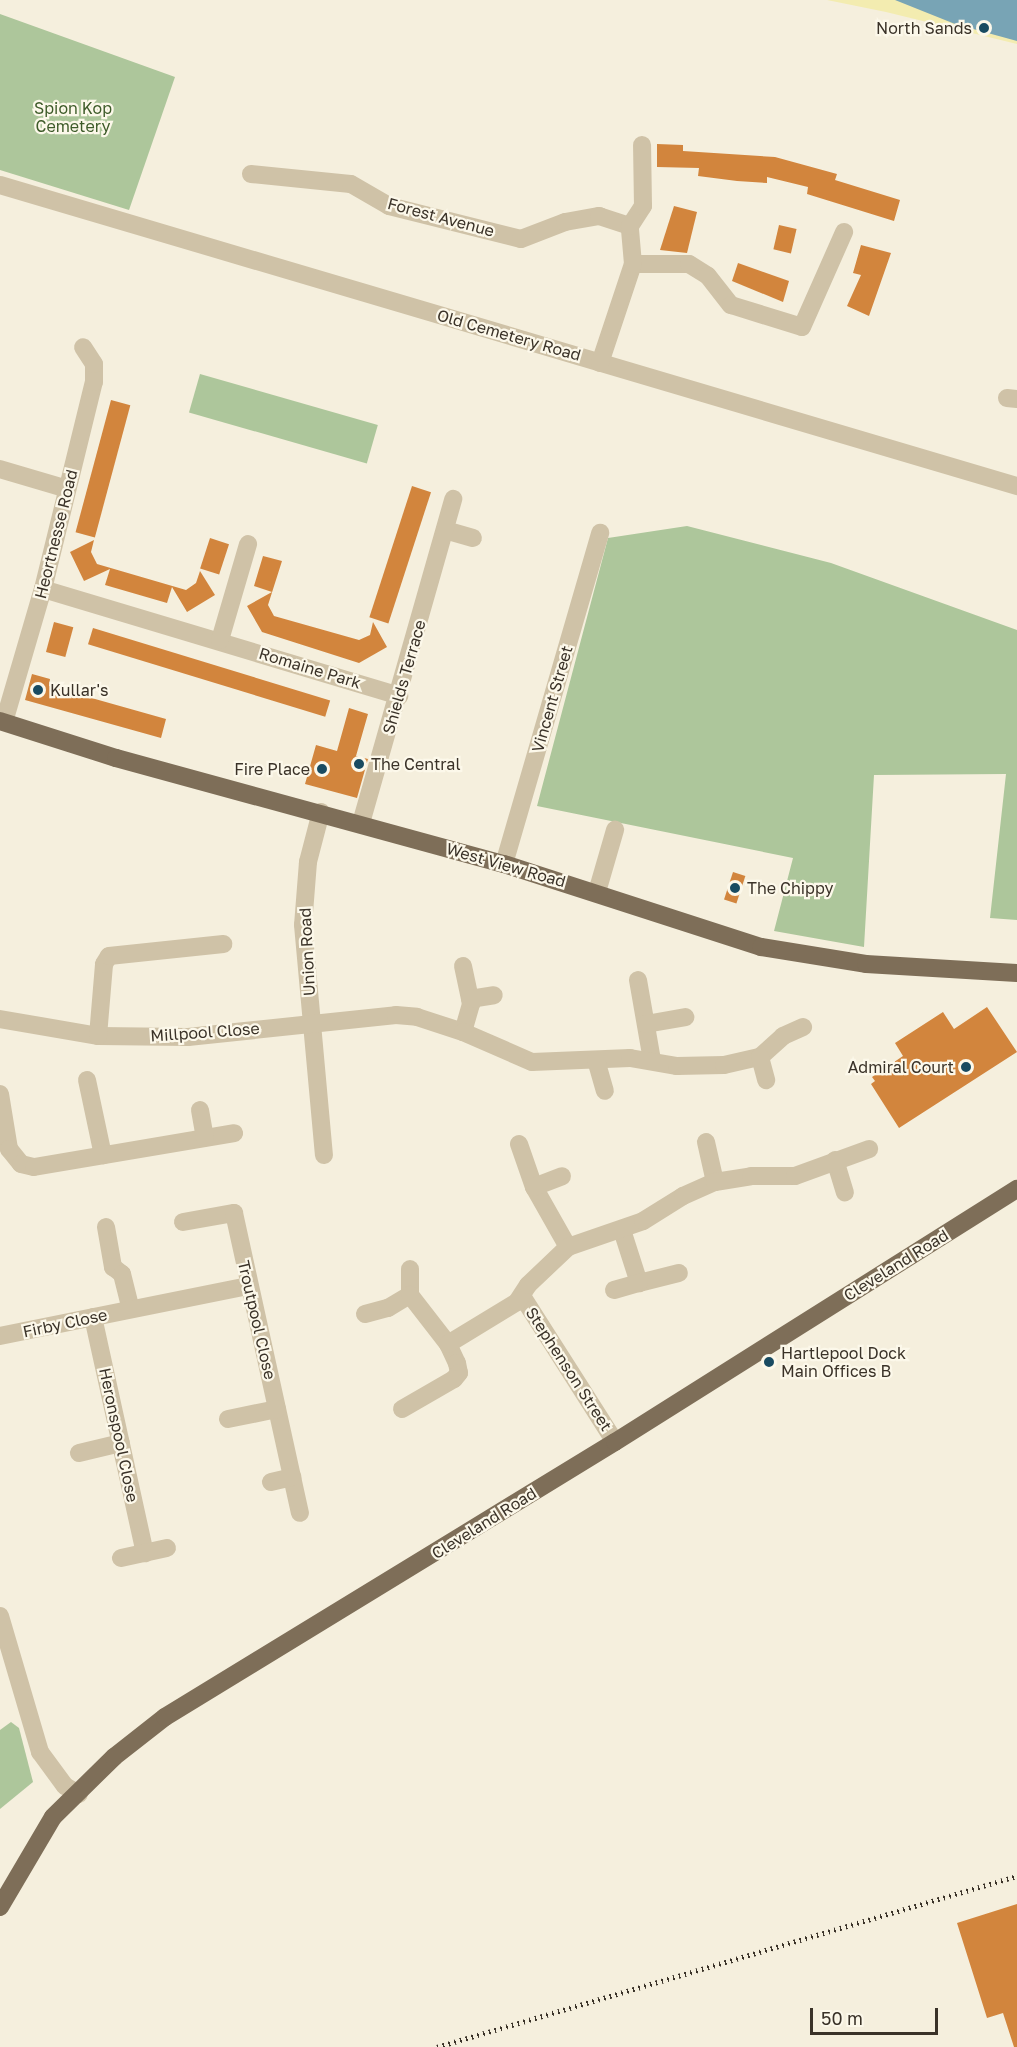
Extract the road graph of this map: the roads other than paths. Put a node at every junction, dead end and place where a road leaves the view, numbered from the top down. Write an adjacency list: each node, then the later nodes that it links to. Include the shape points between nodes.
1 (642, 145): 4 (street, via 643,206)
2 (251, 174): 4 (street, Forest Avenue, via 351,184 389,206 521,238 565,222 599,216)
3 (0, 184): 8 (street, Old Cemetery Road)
4 (630, 226): 6 (street)
5 (844, 232): 6 (street, via 802,327 731,305 708,276 689,264)
6 (633, 264): 8 (street)
7 (83, 347): 11 (street, Heortnesse Road, via 94,364 94,382)
8 (600, 363): 10 (street, Old Cemetery Road)
9 (0, 469): 11 (street)
10 (1017, 486)
11 (67, 489): 17 (street, Heortnesse Road)
12 (453, 499): 13 (street, Shields Terrace)
13 (445, 530): 15 (street); 19 (street, Shields Terrace)
14 (600, 533): 24 (street, Vincent Street)
15 (473, 538)
16 (248, 544): 18 (street)
17 (43, 589): 18 (street, Romaine Park); 20 (street, Heortnesse Road)
18 (220, 640): 19 (street, Romaine Park)
19 (399, 696): 22 (street, Shields Terrace)
20 (2, 722): 21 (main road, West View Road, via 116,758)
21 (321, 812): 22 (main road, West View Road); 34 (street, Union Road, via 308,862 303,915)
22 (361, 823): 24 (main road, West View Road)
23 (615, 830): 25 (street)
24 (504, 864): 25 (main road, West View Road)
25 (597, 892): 28 (main road, West View Road, via 761,947 866,964)
26 (223, 944): 38 (street, via 109,956 104,964)
27 (463, 966): 31 (street)
28 (1017, 973)
29 (638, 980): 35 (street)
30 (494, 995): 31 (street)
31 (470, 999): 37 (street)
32 (685, 1017): 35 (street)
33 (0, 1020): 38 (street, Millpool Close)
34 (312, 1022): 37 (street, Millpool Close, via 396,1015 417,1017); 38 (street, Millpool Close, via 188,1037); 53 (street, Union Road)
35 (646, 1024): 41 (street)
36 (803, 1027): 39 (street, via 783,1036)
37 (463, 1032): 40 (street, Millpool Close, via 532,1062)
38 (98, 1036)
39 (760, 1058): 41 (street, Millpool Close, via 700,1066); 43 (street)
40 (596, 1060): 41 (street, Millpool Close); 44 (street)
41 (652, 1060)
42 (87, 1080): 52 (street)
43 (766, 1080)
44 (605, 1091)
45 (0, 1094): 52 (street, via 9,1149 21,1164 34,1167)
46 (200, 1110): 48 (street)
47 (234, 1133): 48 (street)
48 (205, 1138): 52 (street)
49 (706, 1142): 56 (street)
50 (519, 1144): 57 (street)
51 (868, 1149): 54 (street)
52 (103, 1155)
53 (324, 1155)
54 (835, 1160): 56 (street, via 795,1176 751,1176); 59 (street)
55 (562, 1176): 57 (street)
56 (715, 1182): 62 (street)
57 (534, 1188): 63 (street)
58 (1017, 1189): 79 (main road, Cleveland Road)
59 (845, 1192)
60 (183, 1222): 67 (street, Troutpool Close, via 234,1213)
61 (106, 1227): 71 (street, Firby Close, via 113,1266 122,1274)
62 (622, 1230): 63 (street); 66 (street)
63 (568, 1247): 70 (street, via 528,1285)
64 (411, 1269): 69 (street)
65 (679, 1273): 66 (street)
66 (639, 1283): 68 (street)
67 (248, 1286): 71 (street, Firby Close); 76 (street, Troutpool Close)
68 (614, 1290)
69 (410, 1295): 72 (street, via 388,1308); 75 (street)
70 (522, 1296): 75 (street); 79 (street, Stephenson Street)
71 (130, 1309): 73 (street, Firby Close)
72 (365, 1314)
73 (93, 1317): 74 (street, Firby Close); 80 (street, Heronspool Close)
74 (0, 1336)
75 (448, 1344): 77 (street, via 459,1373)
76 (278, 1409): 78 (street); 82 (street, Troutpool Close)
77 (402, 1409)
78 (228, 1419)
79 (615, 1442): 89 (main road, Cleveland Road, via 165,1717 114,1757)
80 (121, 1443): 81 (street); 86 (street, Heronspool Close)
81 (79, 1453)
82 (292, 1477): 83 (street); 84 (street, Troutpool Close)
83 (271, 1482)
84 (300, 1513)
85 (167, 1548): 86 (street)
86 (145, 1553): 87 (street)
87 (121, 1558)
88 (0, 1616): 89 (street, via 40,1752 65,1786)
89 (79, 1794): 90 (main road, Cleveland Road, via 53,1817)
90 (0, 1907)

